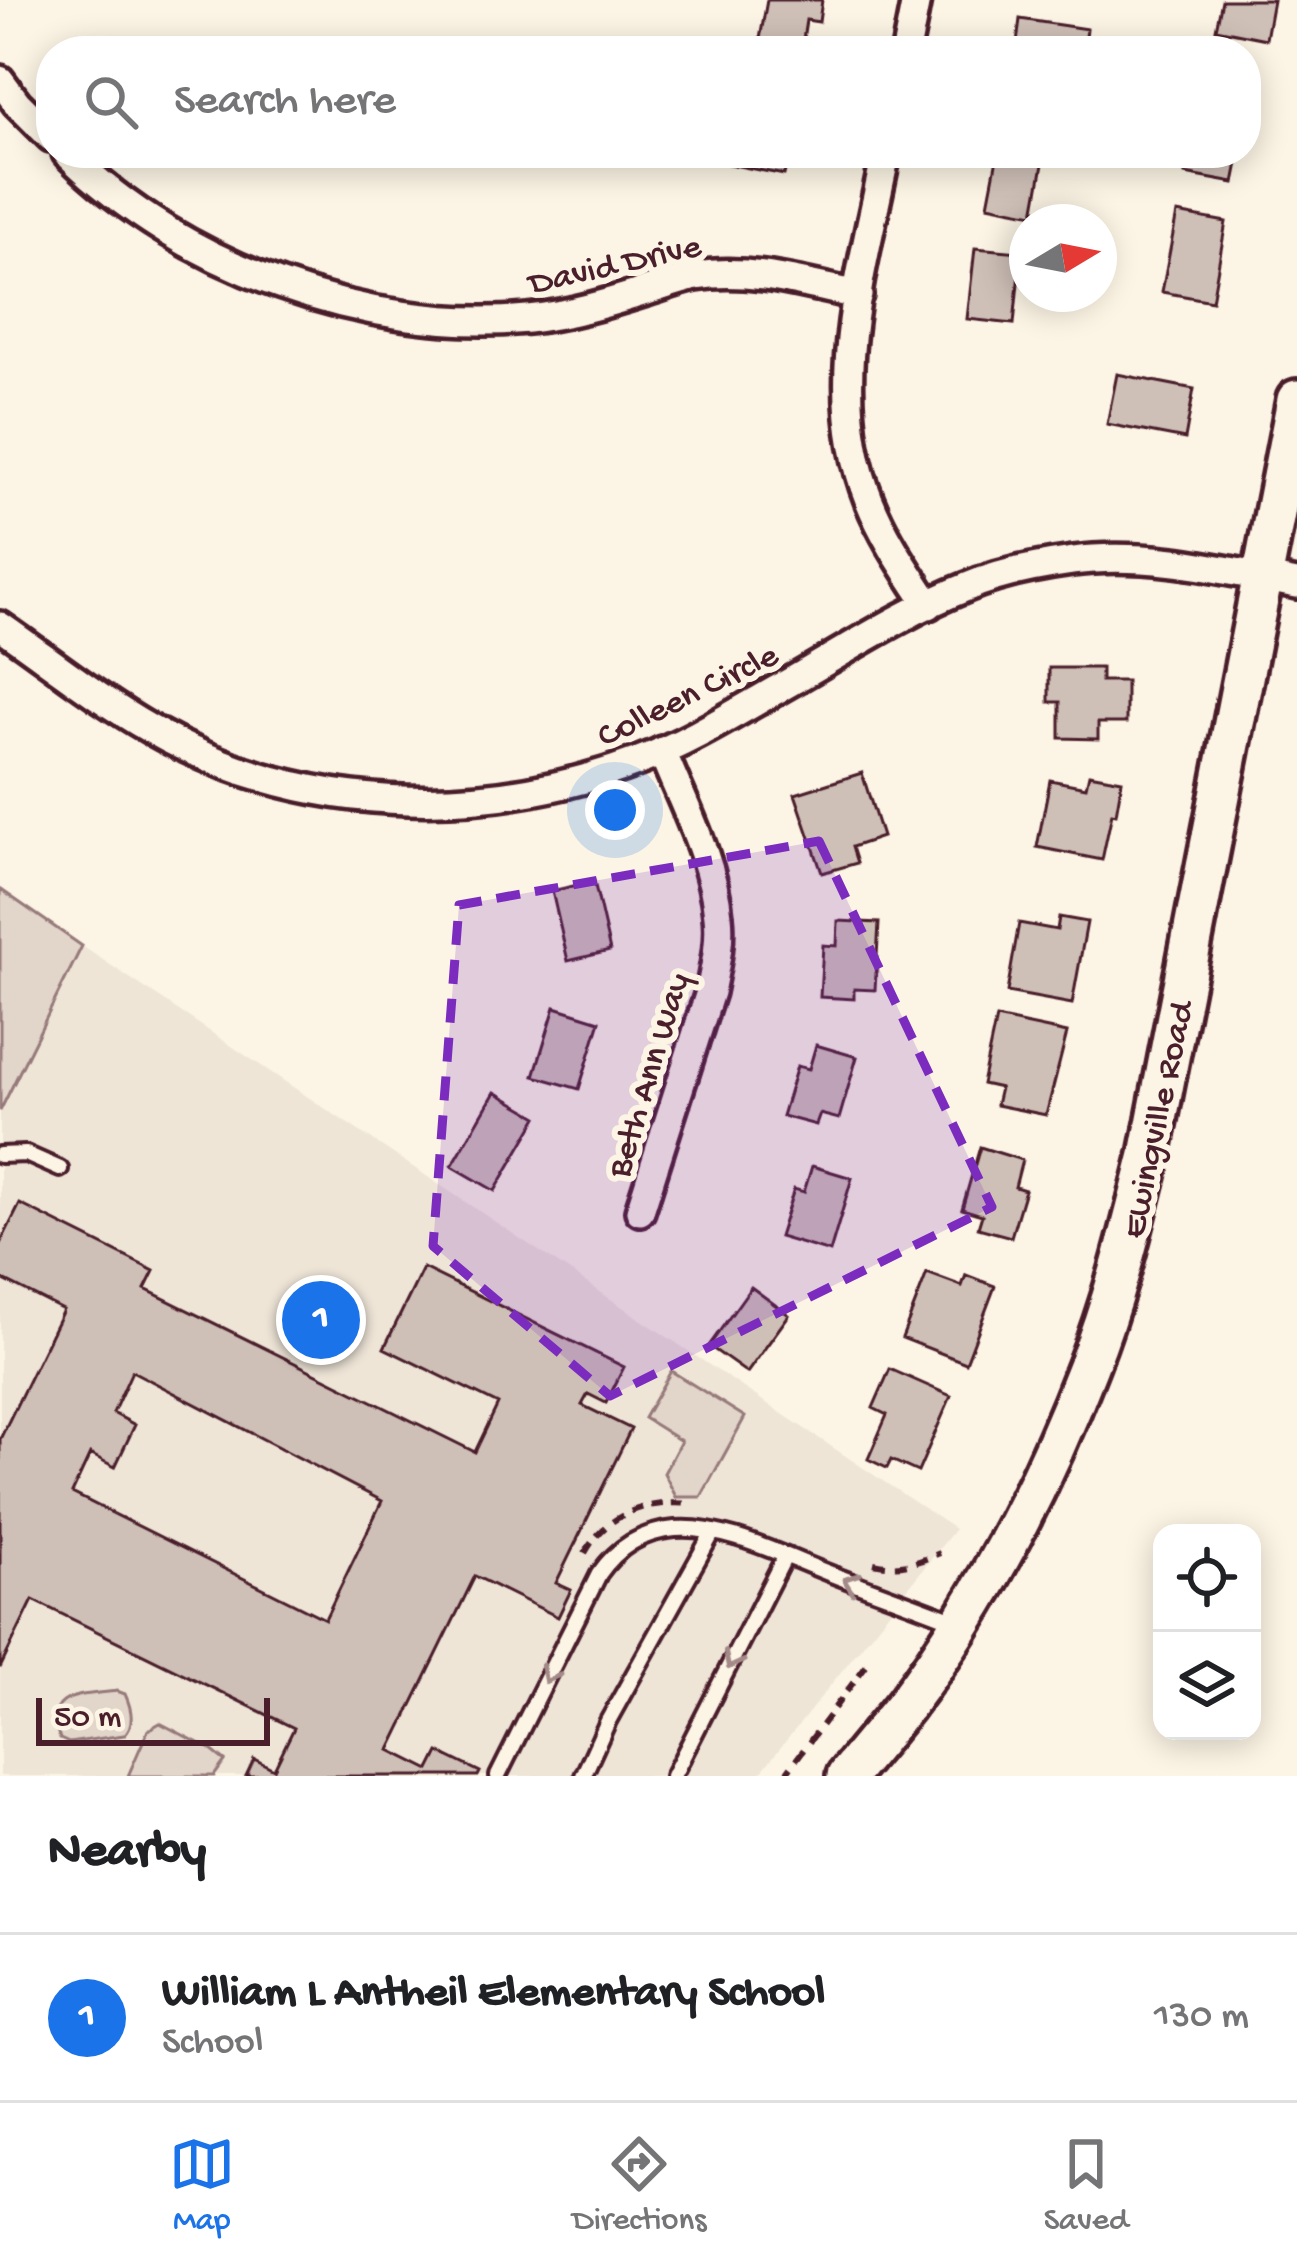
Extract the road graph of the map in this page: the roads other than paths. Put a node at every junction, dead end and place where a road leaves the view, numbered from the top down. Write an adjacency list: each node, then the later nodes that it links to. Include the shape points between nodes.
1 (916, 0): 2 (street)
2 (909, 36)
3 (0, 80): 4 (street)
4 (36, 120)
5 (85, 168): 7 (street, David Drive, via 126,202 254,274 387,314 528,319 732,273)
6 (883, 168): 7 (street)
7 (858, 295): 10 (street, via 848,346 854,448 887,539)
8 (1297, 400): 9 (main road, Ewingville Road)
9 (1280, 581): 10 (street, Colleen Circle, via 1145,559 1078,560 1026,569); 18 (main road, Ewingville Road, via 1120,1272 1053,1453)
10 (929, 604): 12 (street, Colleen Circle)
11 (0, 626): 12 (street, Colleen Circle, via 148,728 266,778 323,792 451,802 520,795)
12 (662, 751): 15 (street, Beth Ann Way, via 711,875 717,957)
13 (0, 1154): 14 (lane, via 26,1154)
14 (60, 1169)
15 (640, 1211)
16 (713, 1532): 17 (lane); 19 (lane, one-way to 19, via 652,1533 613,1555); 20 (lane)
17 (785, 1556): 18 (lane, one-way to 17); 21 (lane, one-way to 21)
18 (961, 1623): 22 (main road, Ewingville Road)
19 (498, 1776)
20 (583, 1776)
21 (673, 1776)
22 (847, 1776)

